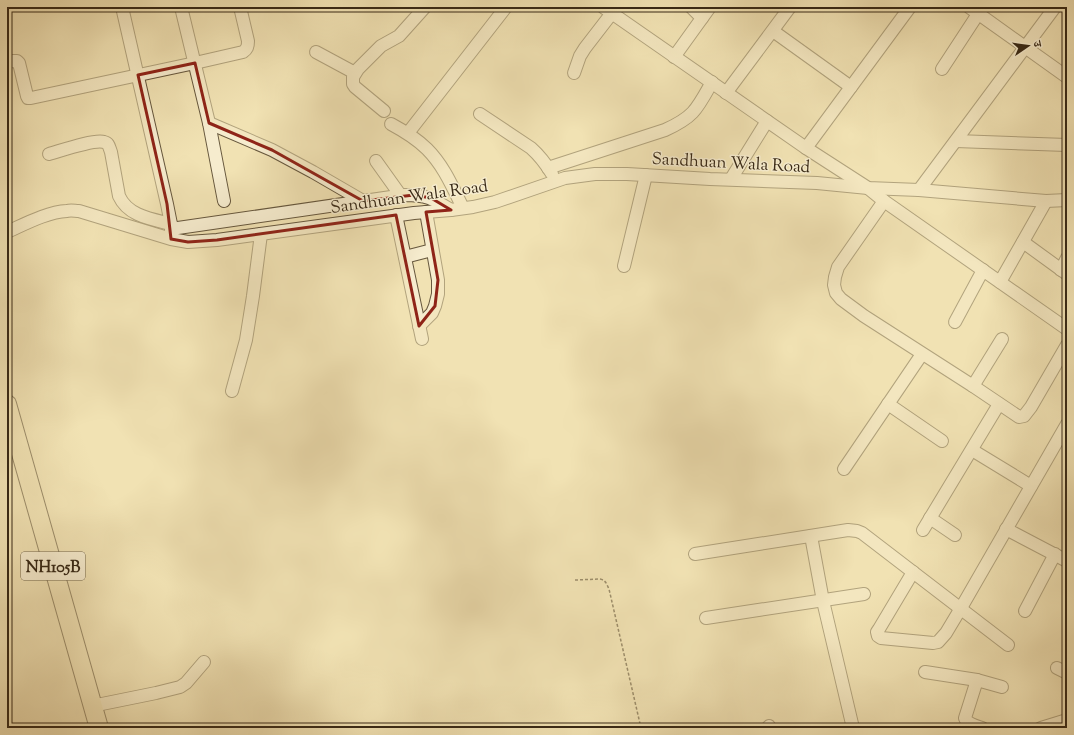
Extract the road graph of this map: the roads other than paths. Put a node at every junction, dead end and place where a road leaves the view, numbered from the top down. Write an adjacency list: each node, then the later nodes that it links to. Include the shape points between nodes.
1 (122, 7): 23 (street)
2 (181, 7): 19 (street)
3 (240, 7): 19 (street, via 248,41 247,49)
4 (425, 7): 21 (street, via 399,36 381,46)
5 (506, 7): 33 (street)
6 (690, 7): 13 (street)
7 (710, 7): 13 (street)
8 (790, 7): 14 (street)
9 (910, 7): 26 (street)
10 (1055, 7): 15 (street)
11 (607, 10): 17 (street); 22 (street, via 580,56)
12 (974, 10): 15 (street); 20 (street)
13 (702, 18): 17 (street)
14 (772, 30): 26 (street); 27 (street)
15 (1026, 48): 24 (street); 34 (street)
16 (316, 52): 21 (street)
17 (674, 56): 25 (street)
18 (7, 62): 23 (street, via 13,60 19,63 28,98)
19 (194, 63): 23 (street); 31 (street)
20 (942, 69)
21 (355, 73): 28 (street, via 355,87)
22 (574, 73)
23 (138, 75): 54 (street)
24 (1067, 77)
25 (712, 82): 27 (street); 39 (street, via 692,115 680,123)
26 (851, 87): 36 (street)
27 (726, 93): 30 (street)
28 (384, 111)
29 (480, 114): 39 (street, via 531,148)
30 (767, 121): 36 (street); 41 (street)
31 (209, 123): 47 (street); 48 (street, via 272,150)
32 (391, 124): 33 (street)
33 (408, 133): 51 (street, via 438,162 447,177)
34 (956, 141): 35 (street); 44 (street)
35 (1067, 145)
36 (806, 148): 43 (street)
37 (50, 154): 54 (street, via 91,142 105,142 108,144 118,196 122,203 136,214)
38 (376, 161): 45 (street)
39 (548, 168): 42 (street)
40 (646, 175): 41 (street, Sandhuan Wala Road); 42 (street, Sandhuan Wala Road, via 595,174); 61 (street)
41 (730, 179): 43 (street, Sandhuan Wala Road)
42 (556, 181): 51 (street, Sandhuan Wala Road, via 495,202)
43 (868, 188): 44 (street, Sandhuan Wala Road); 49 (street)
44 (919, 190): 50 (street, Sandhuan Wala Road)
45 (401, 196): 48 (street); 51 (street, via 431,198)
46 (1067, 200): 50 (street, Sandhuan Wala Road)
47 (224, 201)
48 (363, 201): 54 (street)
49 (884, 201): 62 (street); 71 (street, via 838,267 834,285 841,299)
50 (1046, 201): 57 (street)
51 (457, 209): 52 (street, Sandhuan Wala Road)
52 (426, 212): 53 (street, Sandhuan Wala Road); 58 (street)
53 (396, 215): 56 (street, Sandhuan Wala Road); 59 (street)
54 (171, 231): 55 (street, Sandhuan Wala Road, via 67,210); 56 (street, Sandhuan Wala Road, via 188,242)
55 (7, 232)
56 (262, 234): 73 (street, via 246,340)
57 (1023, 242): 63 (street); 64 (street)
58 (432, 250): 59 (street); 66 (street, via 438,294 432,312)
59 (405, 257): 66 (street)
60 (1067, 258): 63 (street)
61 (624, 266)
62 (983, 270): 64 (street); 65 (street)
63 (1064, 272)
64 (1000, 282): 67 (street)
65 (955, 322)
66 (419, 326): 68 (street)
67 (1067, 328)
68 (422, 338)
69 (1002, 339): 72 (street)
70 (1067, 345): 76 (street, via 1024,416 1016,416)
71 (922, 354): 72 (street); 75 (street)
72 (972, 386): 76 (street)
73 (232, 391)
74 (7, 404): 101 (highway, NH105B)
75 (888, 404): 78 (street); 80 (street)
76 (999, 404): 79 (street)
77 (1067, 424): 81 (street)
78 (942, 441)
79 (972, 450): 81 (street); 82 (street)
80 (844, 469)
81 (1031, 486): 84 (street)
82 (930, 518): 83 (street); 85 (street)
83 (923, 530)
84 (1006, 530): 88 (street); 93 (street)
85 (955, 535)
86 (811, 536): 87 (street); 90 (street, via 857,531); 92 (street)
87 (695, 554)
88 (1055, 554): 89 (street); 94 (street)
89 (1067, 561)
90 (913, 572): 93 (street); 93 (street, via 877,632 879,637 938,642)
91 (864, 594): 92 (street)
92 (823, 601): 95 (street); 104 (street)
93 (960, 608): 96 (street)
94 (1025, 611)
95 (706, 618)
96 (1008, 645)
97 (204, 662): 101 (street, via 180,687)
98 (925, 672): 99 (street)
99 (977, 680): 100 (street); 105 (street, via 965,718 968,723)
100 (1002, 687)
101 (92, 706): 103 (highway, NH105B)
102 (1067, 720): 106 (street)
103 (99, 728)
104 (853, 728)
105 (982, 728)
106 (1041, 728)

